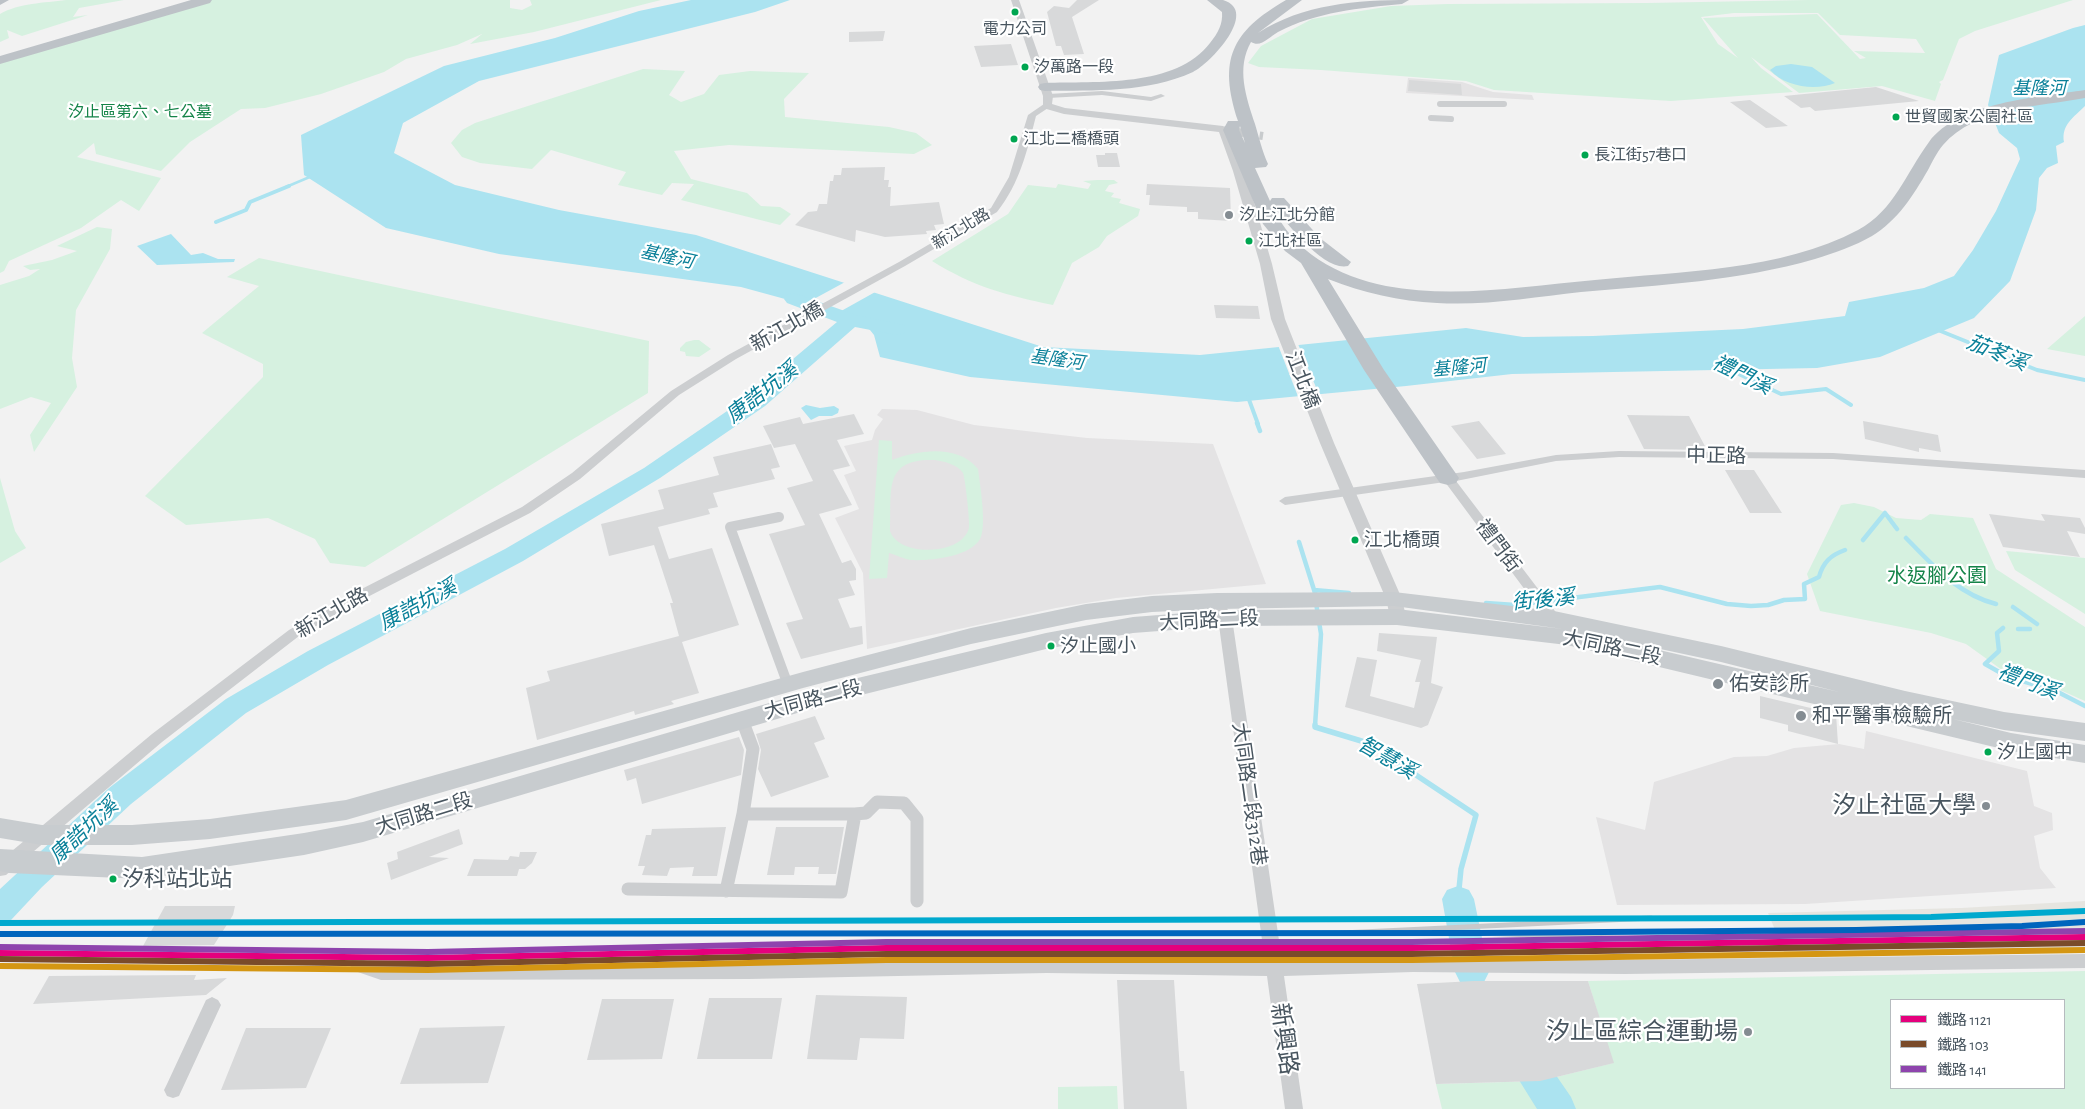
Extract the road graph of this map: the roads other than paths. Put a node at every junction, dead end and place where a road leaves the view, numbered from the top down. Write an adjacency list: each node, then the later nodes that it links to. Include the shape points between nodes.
1 (164, 0): 10 (highway)
2 (197, 0): 9 (highway)
3 (205, 0): 9 (highway)
4 (1014, 0): 13 (street)
5 (1214, 0): 15 (highway, via 1228,10 1230,21 1218,52 1180,73 1141,81)
6 (1282, 0): 23 (highway, via 1256,18 1238,38 1222,68 1222,87 1233,124 1231,130)
7 (1294, 0): 14 (highway, via 1256,28 1244,44 1237,59)
8 (1402, 0): 14 (highway, via 1315,13 1280,27 1249,48)
9 (180, 3): 11 (highway); 12 (highway)
10 (0, 48)
11 (0, 54)
12 (0, 60)
13 (1040, 68): 15 (highway, via 1070,82); 17 (street)
14 (1237, 68): 23 (highway, via 1236,80)
15 (1101, 84): 17 (highway)
16 (2085, 93): 23 (highway, via 2015,106 1962,121 1936,143 1904,196 1885,219 1865,233 1826,250 1785,262 1722,273 1502,296 1406,296 1352,282 1324,269 1286,241 1273,226); 24 (highway, via 1994,106 1962,115 1930,136 1881,210 1843,234 1791,253 1711,266 1477,288 1423,288 1358,270 1325,252)
17 (1047, 96): 18 (street, via 1102,93 1151,99); 25 (street, 新江北路, via 1032,115 1016,174 1004,199 986,215); 29 (street, 江北橋, via 1064,111 1223,129 1239,171 1280,324)
18 (1161, 96)
19 (1440, 104): 20 (street)
20 (1504, 104)
21 (1431, 118): 22 (street)
22 (1451, 119)
23 (1249, 158): 24 (highway)
24 (1278, 202): 28 (highway, via 1337,312)
25 (902, 264): 26 (street, 新江北橋, via 732,357)
26 (675, 393): 44 (street, 新江北路, via 576,476 526,510 349,601 294,633 157,738)
27 (2085, 474): 28 (street, 中正路, via 1833,456 1619,454 1556,458)
28 (1448, 478): 29 (street, 中正路); 33 (street, 禮門街)
29 (1350, 493): 30 (street, 中正路); 32 (street)
30 (1285, 501)
31 (779, 517): 36 (street, via 730,527)
32 (1394, 603): 33 (main road, 大同路二段); 34 (main road, 大同路二段, via 1364,608); 35 (main road, 大同路二段)
33 (1545, 608): 35 (street, 禮門街); 37 (main road, 大同路二段, via 1721,654)
34 (1221, 610): 36 (main road, 大同路二段, via 1152,604 1086,612 971,636); 51 (street, 大同路二段312巷)
35 (1567, 637): 37 (main road, 大同路二段, via 1711,670)
36 (802, 688): 38 (main road, 大同路二段); 44 (main road, 大同路二段, via 365,806 210,830 131,835)
37 (1854, 696): 39 (main road, 大同路二段); 40 (main road, 大同路二段, via 2011,742)
38 (742, 720): 41 (street, via 753,749); 45 (main road, 大同路二段, via 362,832 304,844 150,867)
39 (2085, 732)
40 (2085, 754)
41 (743, 814): 42 (street); 47 (street)
42 (855, 814): 47 (street, via 842,892); 48 (street, via 866,813 877,802 904,803 917,819)
43 (0, 828): 44 (main road)
44 (42, 835): 45 (street, 新江北路)
45 (3, 864)
46 (628, 889): 47 (street)
47 (726, 891)
48 (917, 901)
49 (2085, 961): 51 (street, via 1413,965)
50 (358, 966): 51 (street, via 381,974 1047,966)
51 (1274, 969): 54 (street, 新興路)
52 (212, 1005): 53 (street)
53 (173, 1090)
54 (1294, 1109)

